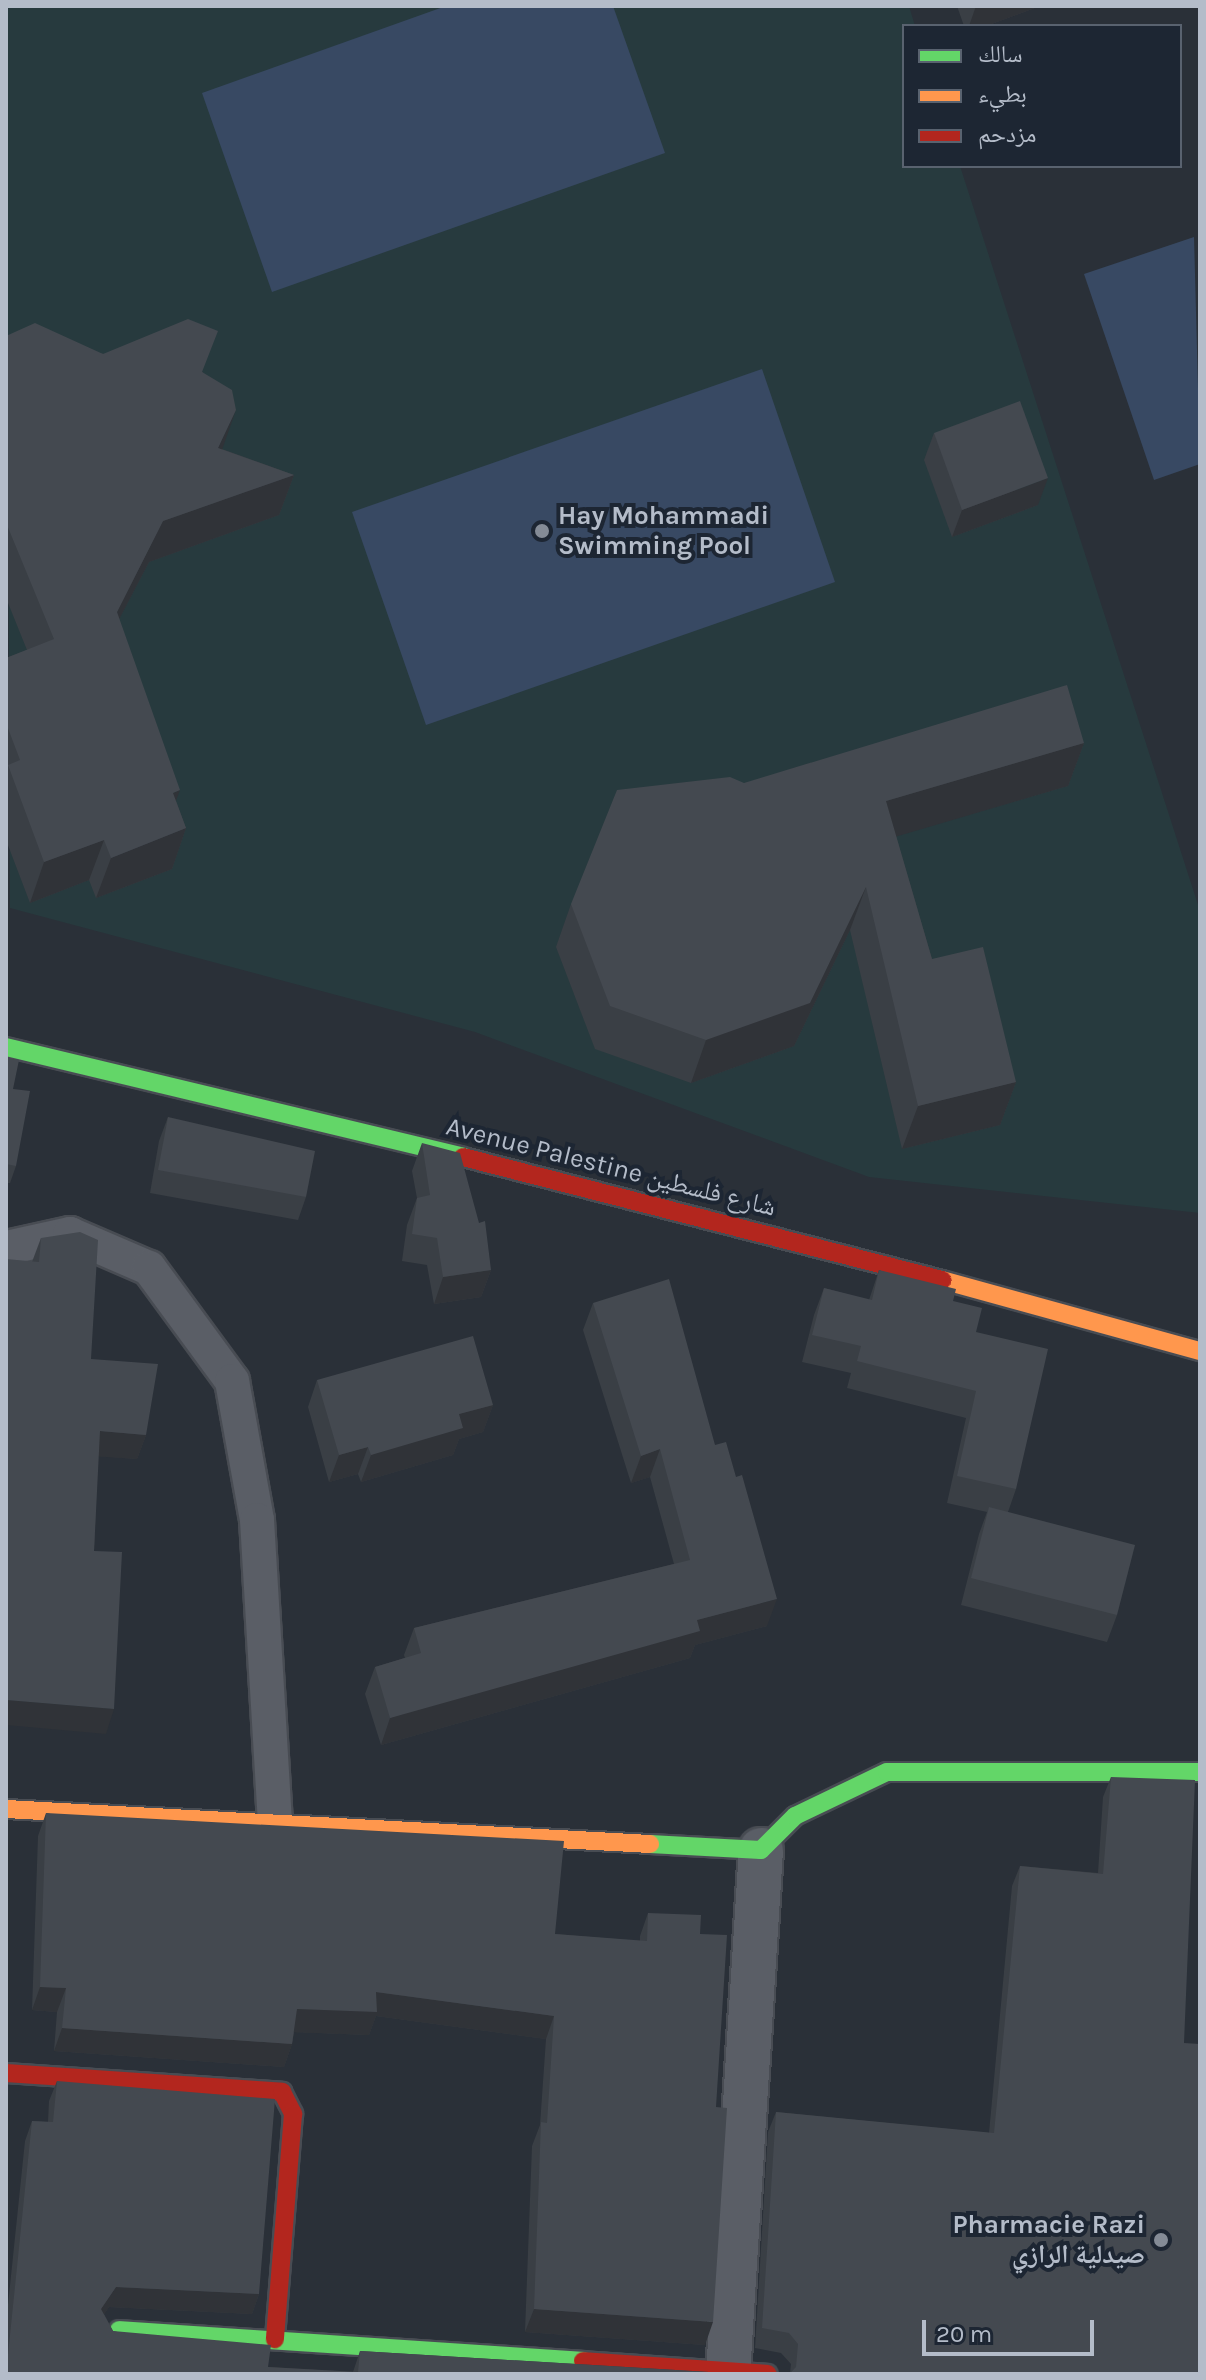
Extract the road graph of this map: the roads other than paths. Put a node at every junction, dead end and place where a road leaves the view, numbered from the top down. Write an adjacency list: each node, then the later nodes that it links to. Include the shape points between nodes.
1 (6, 1047): 3 (street, Avenue Palestine شارع فلسطين, via 729,1221)
2 (6, 1248): 6 (lane, via 70,1234 149,1268 232,1381 257,1520)
3 (1200, 1351)
4 (1200, 1772): 7 (street, via 887,1772 795,1816)
5 (6, 1809): 6 (street)
6 (275, 1825): 7 (street)
7 (761, 1850): 11 (street)
8 (6, 2073): 10 (street, via 282,2092 293,2114)
9 (119, 2330): 10 (street)
10 (275, 2339): 11 (street)
11 (741, 2374)

